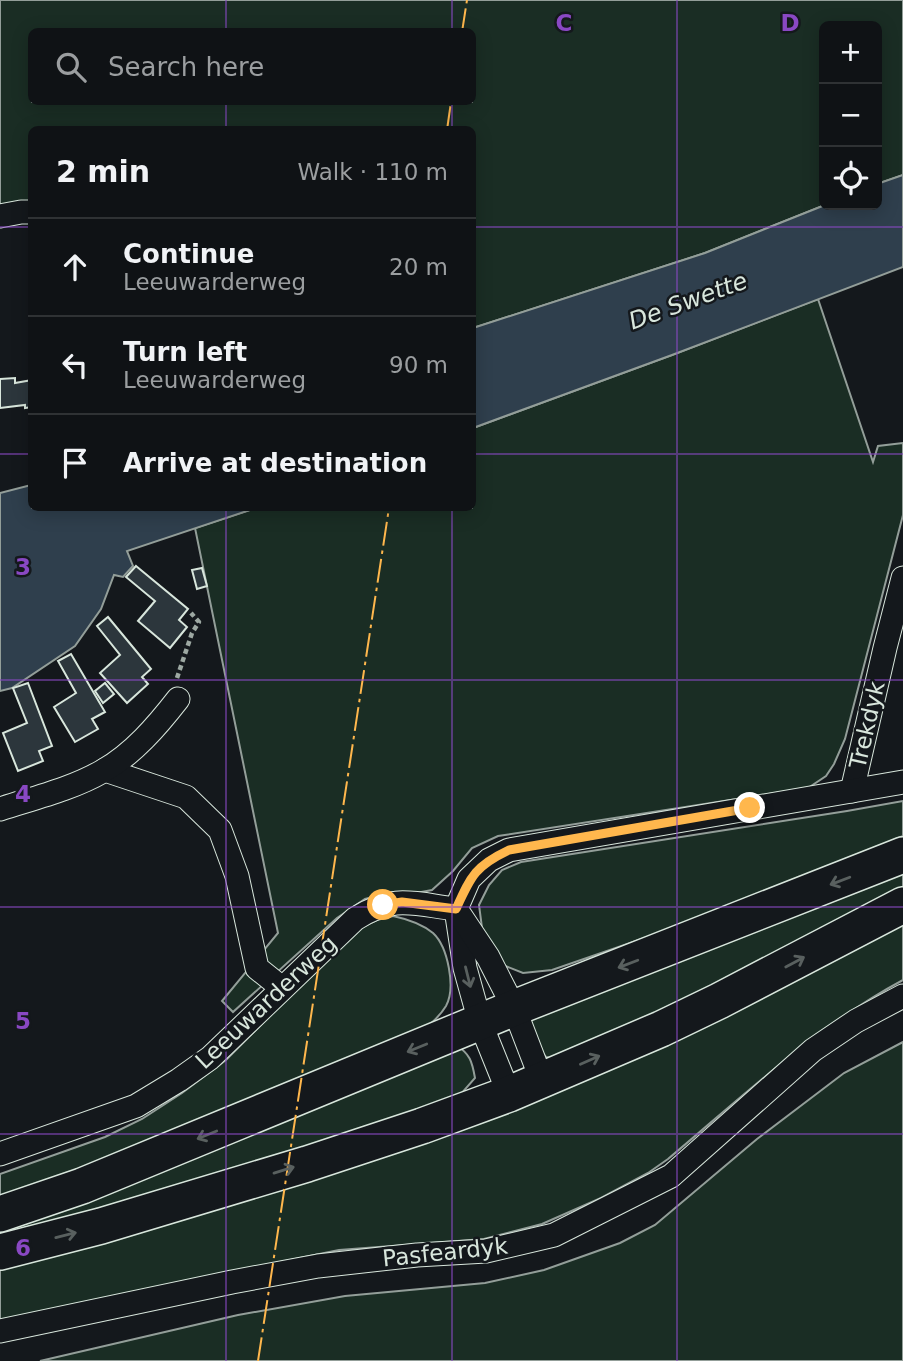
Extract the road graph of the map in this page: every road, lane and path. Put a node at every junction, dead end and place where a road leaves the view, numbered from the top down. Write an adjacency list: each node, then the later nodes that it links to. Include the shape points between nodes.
1 (28, 212): 2 (street)
2 (0, 216)
3 (903, 578): 8 (street, Trekdyk)
4 (191, 613): 5 (path, via 199,622 174,688)
5 (178, 699): 6 (street, via 143,740)
6 (104, 770): 9 (street, via 69,787); 13 (street, via 186,797 220,830 237,876 257,968)
7 (903, 782): 8 (street)
8 (852, 791): 12 (street, via 509,850 489,860 469,879)
9 (0, 809)
10 (903, 855): 15 (main road, one-way to 15)
11 (903, 905): 17 (main road, one-way to 11, via 719,1002)
12 (456, 909): 13 (street, Leeuwarderweg, via 402,902 375,908 355,919); 15 (street); 16 (street, one-way to 16)
13 (282, 988): 19 (street, Leeuwarderweg, via 210,1058 136,1106)
14 (903, 996): 22 (street, Pasfeardyk, via 813,1051 671,1176 554,1235 486,1251 318,1266)
15 (514, 1008): 16 (main road); 17 (street)
16 (480, 1022): 18 (street); 20 (main road, one-way to 20, via 82,1186)
17 (542, 1081): 18 (main road)
18 (509, 1094): 21 (main road, one-way to 18, via 307,1164)
19 (0, 1154)
20 (0, 1214)
21 (0, 1252)
22 (0, 1331)

